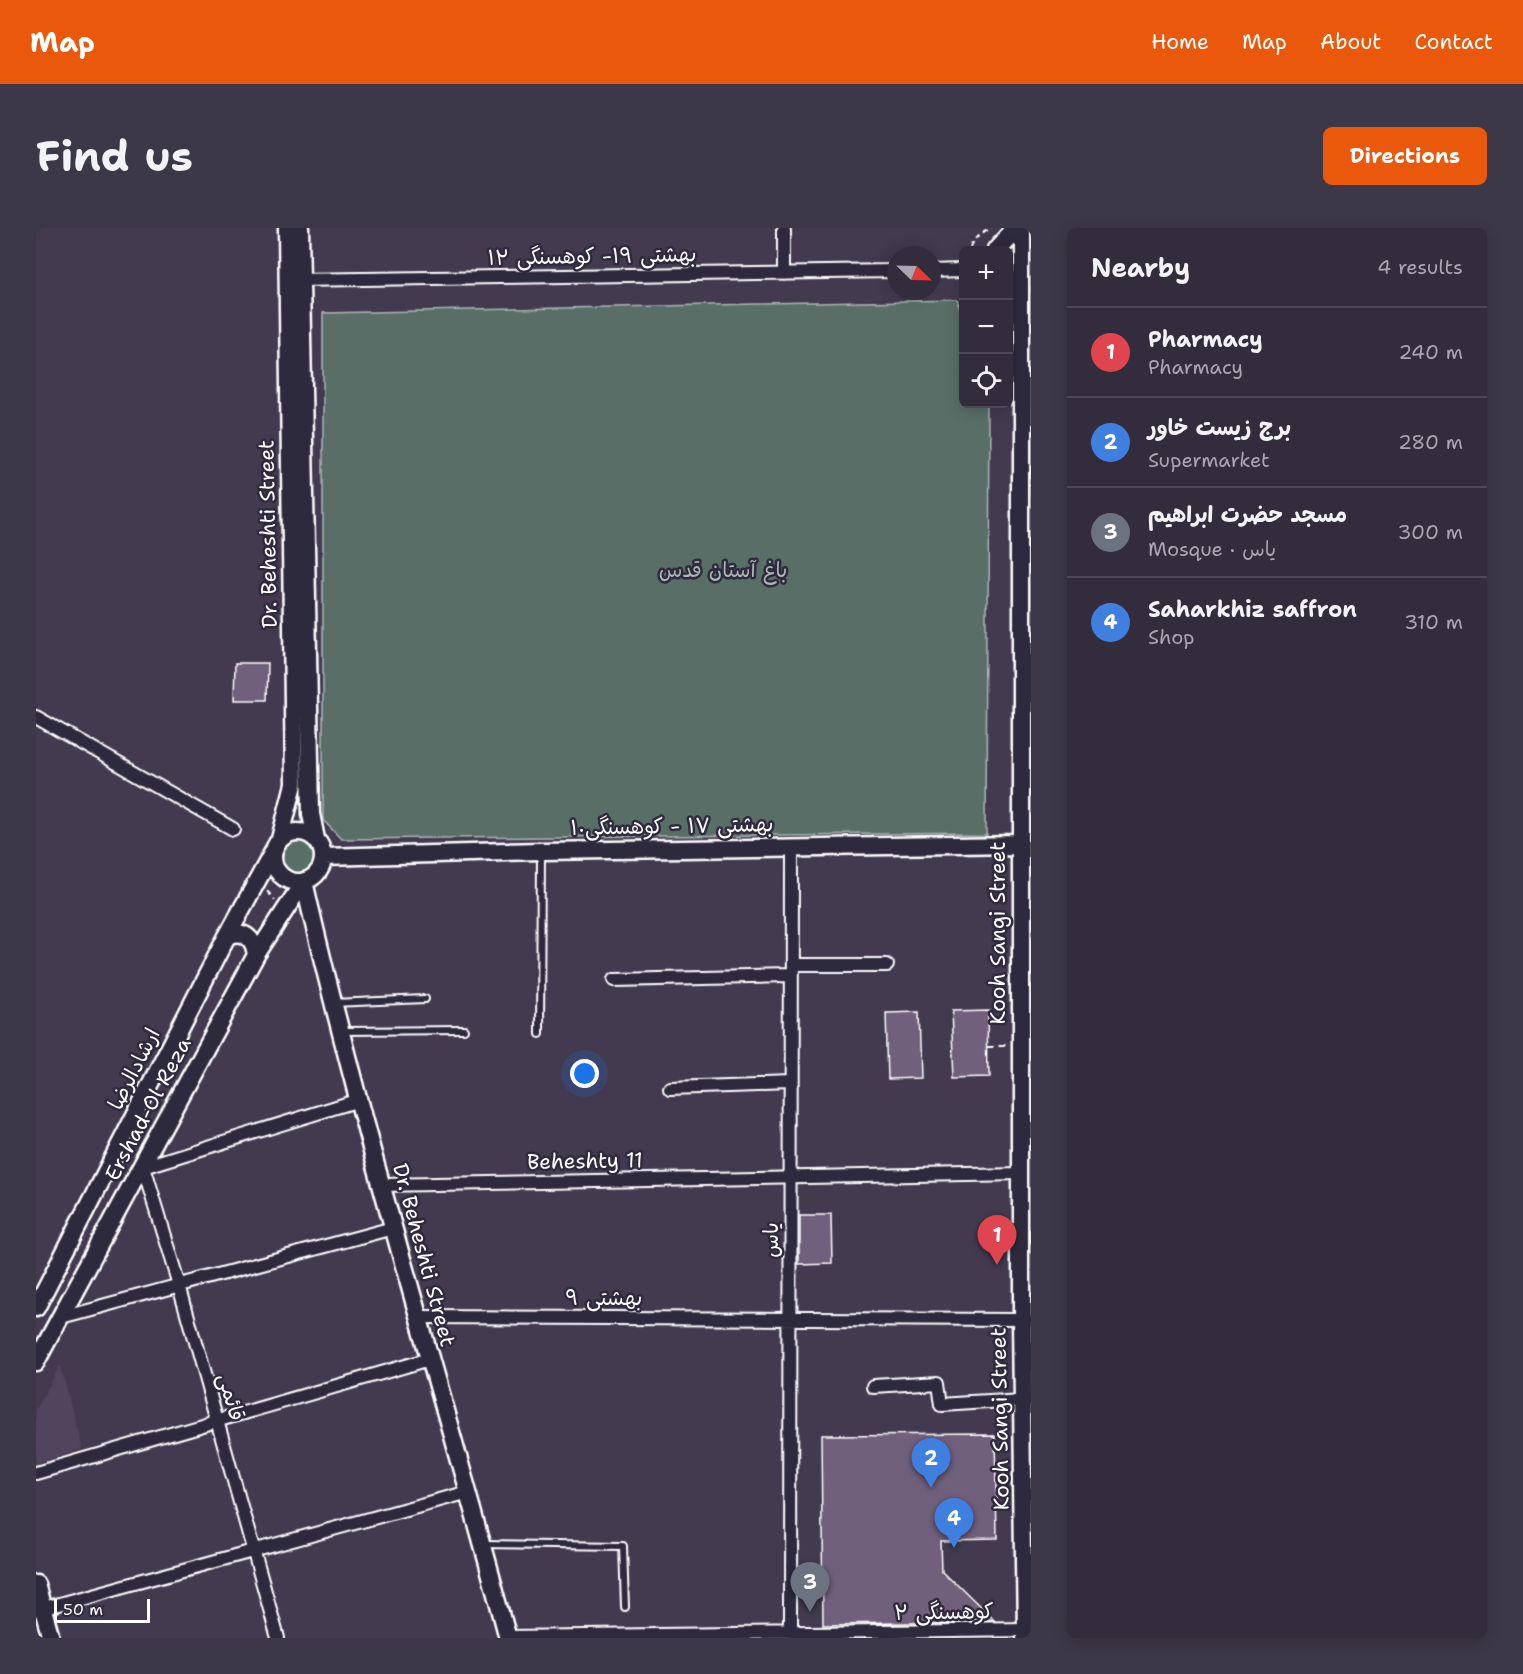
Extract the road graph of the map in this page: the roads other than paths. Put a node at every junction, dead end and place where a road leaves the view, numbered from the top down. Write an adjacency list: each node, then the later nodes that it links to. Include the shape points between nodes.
1 (287, 228): 12 (street, Dr. Beheshti Street)
2 (300, 228): 12 (street, Dr. Beheshti Street)
3 (783, 228): 11 (street)
4 (1015, 228): 6 (street)
5 (1020, 228): 8 (street, Kooh Sangi Street)
6 (999, 246)
7 (959, 270): 10 (street)
8 (1020, 270): 13 (street, Kooh Sangi Street)
9 (887, 271): 11 (street, بهشتی ۱۹- کوهسنگی ۱۲)
10 (941, 271)
11 (784, 273): 12 (street, بهشتی ۱۹- کوهسنگی ۱۲)
12 (294, 280): 16 (street, Dr. Beheshti Street, via 311,813); 17 (street, Dr. Beheshti Street, via 294,784)
13 (1015, 311): 18 (street, Kooh Sangi Street)
14 (36, 717): 15 (street)
15 (233, 829)
16 (316, 839): 17 (street, via 298,831); 21 (street)
17 (277, 844): 22 (street, via 273,863 280,874 291,881); 23 (street, ارشادالرضا)
18 (1021, 844): 19 (street, بهشتی ۱۷ - کوهسنگی۱۰); 37 (street, Kooh Sangi Street)
19 (791, 847): 20 (street, بهشتی ۱۷ - کوهسنگی۱۰); 26 (street, یاس)
20 (541, 851): 21 (street, بهشتی ۱۷ - کوهسنگی۱۰); 32 (lane)
21 (323, 857): 22 (street, via 320,869)
22 (304, 881): 24 (street, Ershad-Ol Reza); 29 (street, Dr. Beheshti Street)
23 (227, 936): 24 (street, via 244,933 251,938); 42 (street, ارشادالرضا)
24 (256, 955): 36 (street, Ershad-Ol Reza)
25 (887, 965): 26 (street)
26 (790, 970): 27 (street); 33 (street, یاس)
27 (614, 980)
28 (425, 999): 29 (lane)
29 (333, 1003): 31 (street, Dr. Beheshti Street)
30 (464, 1030): 31 (lane)
31 (340, 1031): 35 (street, Dr. Beheshti Street)
32 (540, 1034)
33 (789, 1084): 34 (street); 38 (street, یاس)
34 (670, 1088)
35 (358, 1100): 36 (street); 39 (street, Dr. Beheshti Street)
36 (143, 1167): 41 (street, قائمی); 43 (street, Ershad-Ol Reza)
37 (1021, 1173): 38 (street, Beheshty 11); 46 (street, Kooh Sangi Street)
38 (790, 1177): 39 (street, Beheshty 11); 45 (street, یاس)
39 (381, 1185): 40 (street, Dr. Beheshti Street)
40 (393, 1228): 41 (street); 44 (street, Dr. Beheshti Street)
41 (179, 1285): 43 (street); 51 (street, قائمی)
42 (36, 1308)
43 (61, 1317): 48 (street, Ershad-Ol Reza)
44 (418, 1317): 45 (street, بهشتی ۹); 47 (street, Dr. Beheshti Street)
45 (790, 1319): 46 (street, بهشتی ۹); 59 (street, یاس)
46 (1021, 1320): 50 (street, Kooh Sangi Street)
47 (429, 1359): 51 (street); 53 (street, Dr. Beheshti Street)
48 (36, 1362)
49 (873, 1386): 50 (street, via 939,1382 942,1404)
50 (1022, 1399): 60 (street, Kooh Sangi Street)
51 (217, 1420): 52 (street); 55 (street, قائمی)
52 (36, 1473)
53 (468, 1492): 54 (street, Dr. Beheshti Street); 55 (street)
54 (483, 1544): 57 (lane, via 623,1546); 64 (street, Dr. Beheshti Street)
55 (253, 1551): 58 (street); 63 (street, قائمی)
56 (36, 1584): 58 (street)
57 (625, 1606)
58 (39, 1609): 62 (street)
59 (790, 1634): 60 (street, کوهسنگی ۲); 61 (street, کوهسنگی ۲)
60 (1025, 1634)
61 (660, 1636): 64 (street, کوهسنگی ۲)
62 (51, 1638)
63 (278, 1638)
64 (506, 1638)

